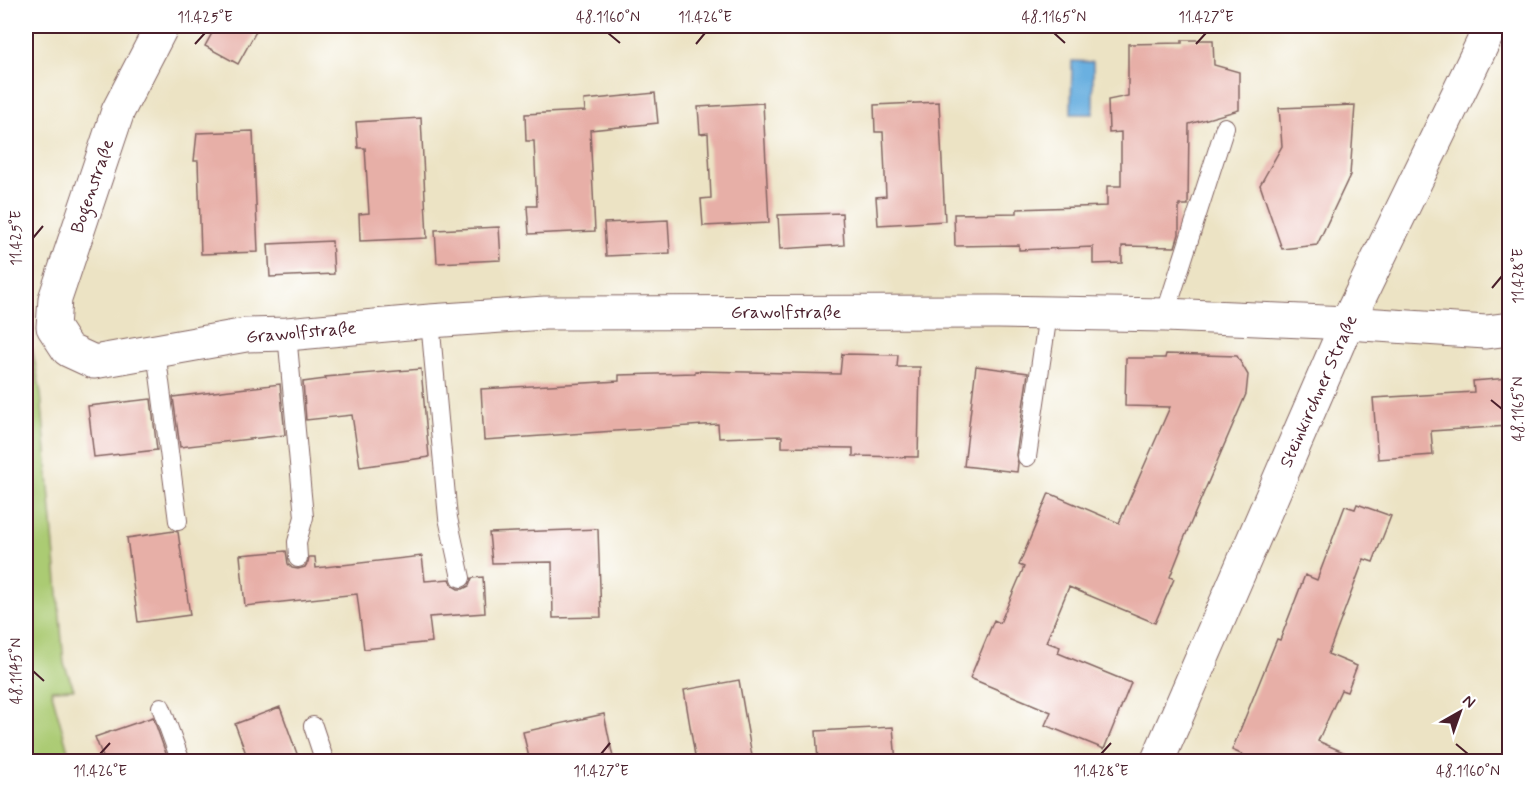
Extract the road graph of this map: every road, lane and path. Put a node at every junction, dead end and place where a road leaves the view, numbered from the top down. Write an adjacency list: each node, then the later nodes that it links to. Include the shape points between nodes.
1 (162, 26): 10 (street, Bogenstraße, via 118,111 55,299 52,327)
2 (1491, 26): 7 (street, Steinkirchner Straße)
3 (1225, 127): 5 (lane)
4 (1048, 314): 5 (street, Grawolfstraße); 6 (street, Grawolfstraße, via 556,313); 12 (lane)
5 (1165, 315): 7 (street, Grawolfstraße)
6 (430, 321): 9 (street, Grawolfstraße); 15 (lane, via 448,518)
7 (1347, 323): 8 (street, Grawolfstraße, via 1486,332); 20 (street, Steinkirchner Straße)
8 (1509, 329)
9 (287, 334): 11 (street, Grawolfstraße, via 246,335); 14 (lane, via 304,517 297,542)
10 (68, 351): 11 (street, Grawolfstraße, via 94,362)
11 (156, 351): 13 (lane)
12 (1027, 457)
13 (178, 521)
14 (298, 558)
15 (461, 578)
16 (162, 707): 18 (lane)
17 (313, 726): 19 (lane)
18 (181, 762)
19 (325, 762)
20 (1157, 762)

